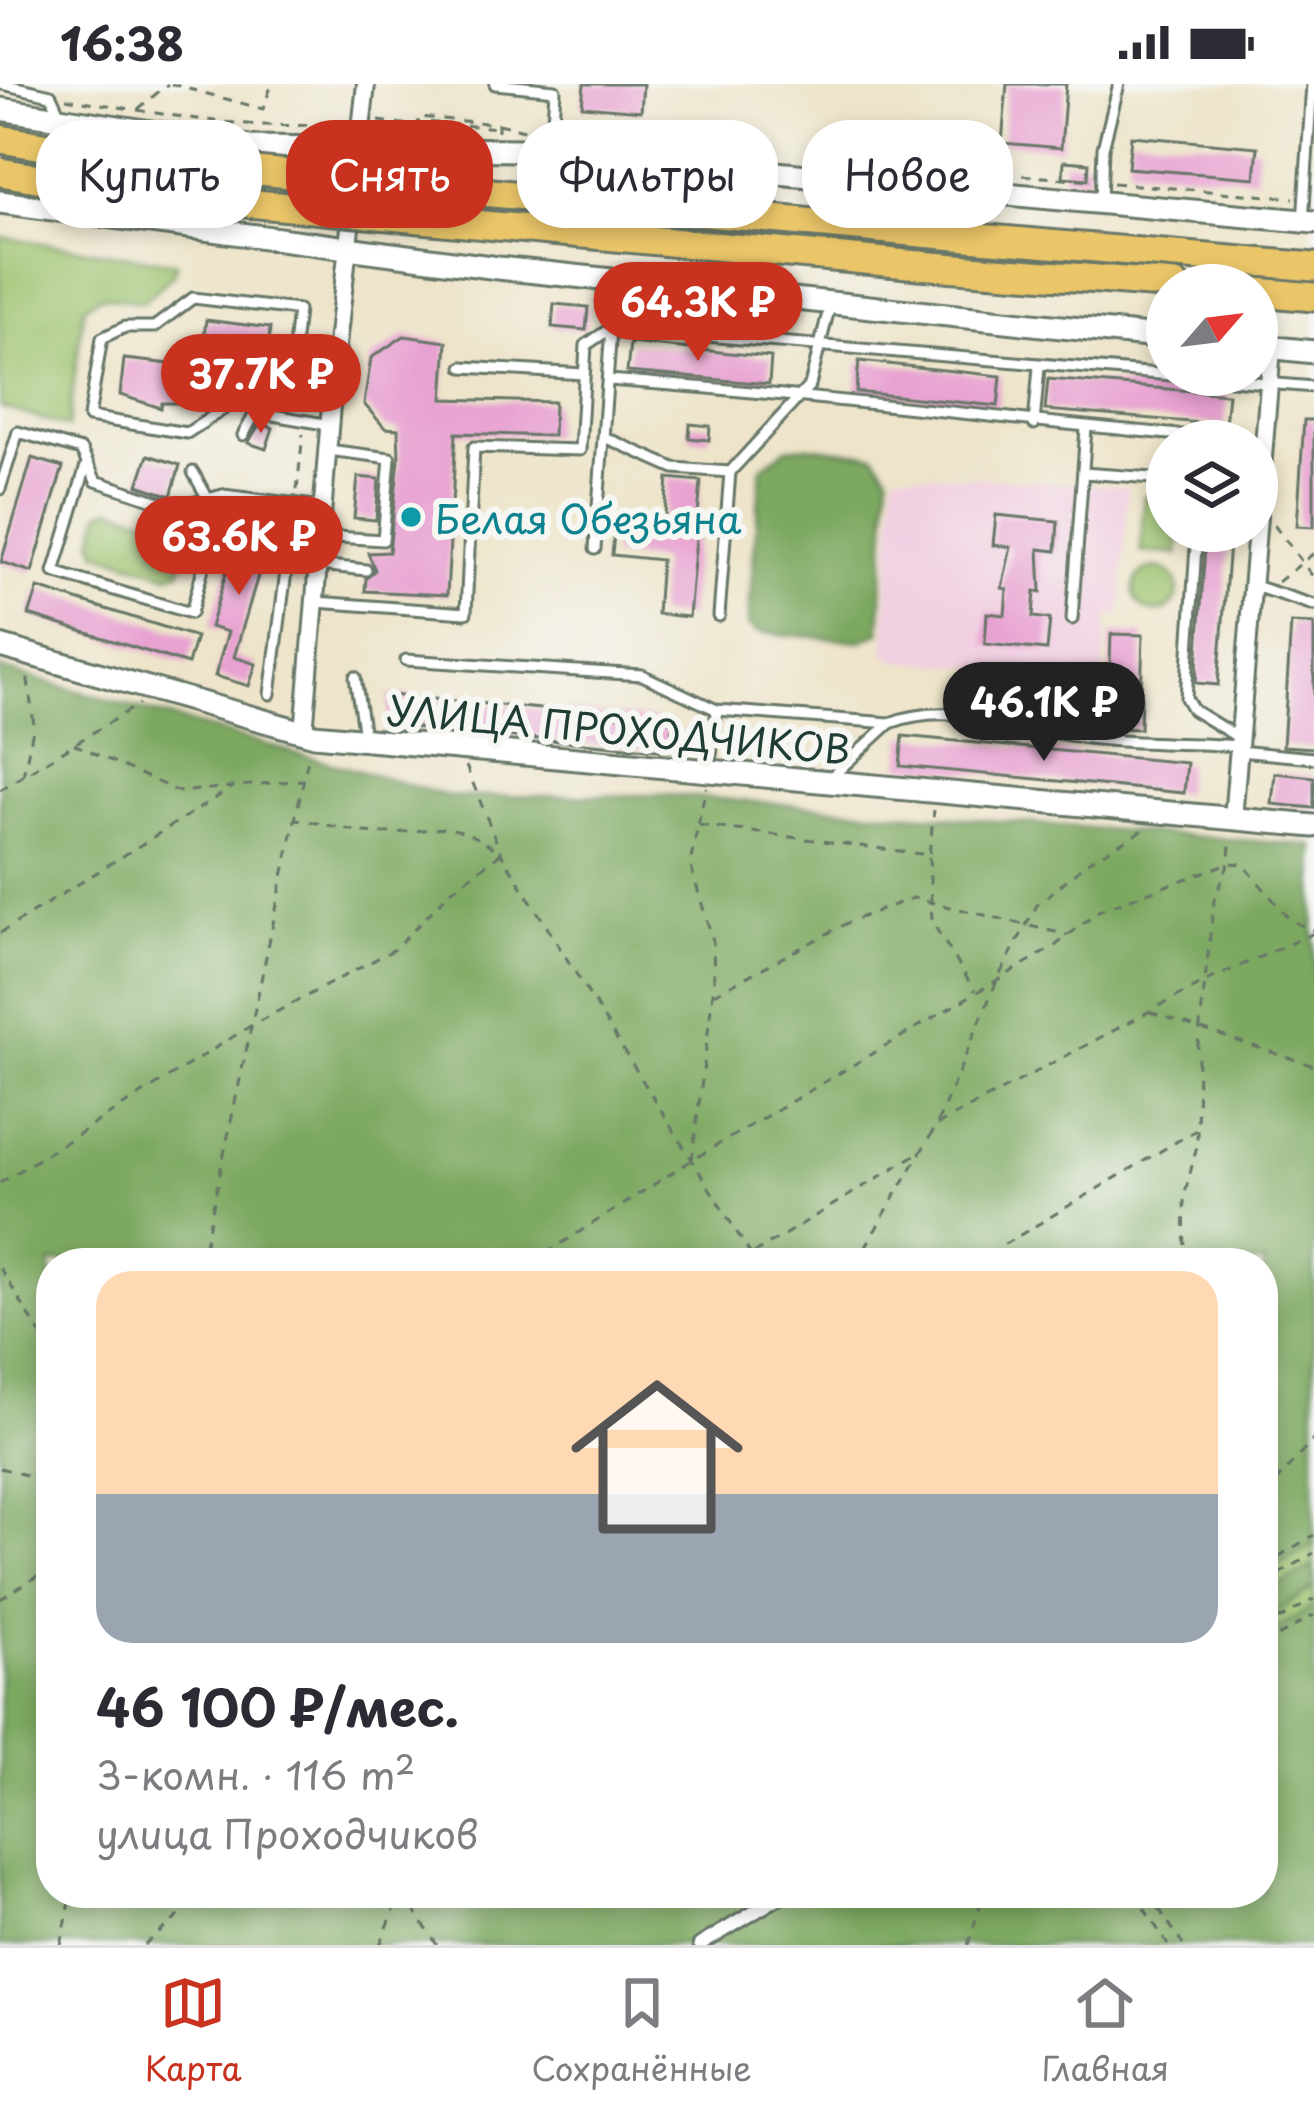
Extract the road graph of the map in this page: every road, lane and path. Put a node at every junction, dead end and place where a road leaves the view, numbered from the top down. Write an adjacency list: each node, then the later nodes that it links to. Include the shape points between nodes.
1 (2, 84): 11 (lane)
2 (58, 84): 11 (lane)
3 (170, 84): 12 (path); 16 (path)
4 (223, 84): 12 (path)
5 (272, 84): 15 (path)
6 (366, 84): 17 (street)
7 (495, 84): 10 (lane)
8 (1119, 84): 31 (lane, via 1103,148)
9 (1312, 84): 18 (lane)
10 (556, 87): 24 (lane)
11 (51, 95): 16 (path); 20 (lane)
12 (219, 97): 15 (path)
13 (349, 102): 17 (path)
14 (0, 109): 19 (street)
15 (263, 109): 22 (path)
16 (138, 110): 21 (path)
17 (357, 119): 23 (path); 25 (path)
18 (1312, 119): 32 (lane)
19 (53, 120)
20 (62, 120)
21 (250, 120)
22 (261, 120)
23 (366, 120)
24 (553, 120)
25 (262, 121)
26 (0, 139): 39 (main road, bridge, via 117,158)
27 (262, 155): 33 (street, via 289,195)
28 (0, 172): 40 (main road, bridge, via 116,190)
29 (778, 174): 31 (street)
30 (0, 202): 37 (street)
31 (1101, 205): 32 (street)
32 (1309, 222)
33 (262, 227)
34 (260, 228): 37 (street)
35 (349, 228): 38 (street)
36 (353, 228): 38 (street)
37 (242, 236): 38 (street)
38 (348, 237): 43 (street); 55 (street)
39 (1314, 266)
40 (1146, 283)
41 (1278, 294): 42 (main road)
42 (1314, 297)
43 (830, 305): 45 (street); 47 (lane)
44 (611, 328): 47 (lane); 51 (lane, via 586,345); 54 (lane)
45 (1146, 336)
46 (1278, 348): 48 (street)
47 (816, 349): 49 (lane); 58 (lane)
48 (1314, 352)
49 (1039, 367): 52 (lane); 61 (lane)
50 (463, 368): 51 (lane)
51 (584, 374): 88 (lane, via 580,450 473,447 466,614)
52 (1146, 374)
53 (291, 376): 53 (lane, via 273,394 242,397 188,433 89,417 102,338 124,326 154,327 194,298 298,310); 55 (lane)
54 (608, 380): 58 (lane); 65 (lane)
55 (333, 381): 60 (street)
56 (1278, 384): 57 (lane)
57 (1314, 387)
58 (802, 393): 61 (lane); 69 (lane)
59 (305, 421): 60 (lane); 64 (lane, via 256,412); 75 (path)
60 (330, 424): 66 (street)
61 (1034, 424): 62 (lane)
62 (1086, 428): 63 (lane); 70 (lane)
63 (1146, 433)
64 (243, 435)
65 (604, 437): 69 (lane, via 674,468); 79 (lane)
66 (328, 450): 76 (street); 78 (lane, via 390,458 383,540)
67 (86, 466): 72 (lane, via 81,450 18,432); 73 (lane, via 54,572 191,613); 74 (lane, via 97,481 175,507)
68 (193, 472): 74 (lane)
69 (730, 472): 90 (lane)
70 (1082, 472): 71 (lane); 91 (lane)
71 (1146, 477)
72 (0, 489)
73 (223, 495): 74 (lane); 75 (lane)
74 (208, 499)
75 (296, 503): 76 (lane); 97 (lane)
76 (323, 507): 78 (street)
77 (1278, 524): 83 (path)
78 (321, 536): 84 (street)
79 (595, 550)
80 (1196, 552): 103 (lane, via 1186,698)
81 (1260, 552): 87 (street)
82 (1314, 554): 83 (path)
83 (1301, 563): 86 (path); 87 (path)
84 (319, 565): 85 (lane); 88 (street)
85 (366, 570)
86 (1314, 578)
87 (1260, 588): 89 (lane); 103 (street)
88 (316, 602): 100 (street)
89 (1314, 604)
90 (719, 616)
91 (1072, 619)
92 (0, 646): 93 (street, УЛИЦА ПРОХОДЧИКОВ)
93 (25, 654): 96 (street, УЛИЦА ПРОХОДЧИКОВ); 107 (path, via 34,725)
94 (406, 660): 98 (lane, via 642,675)
95 (355, 677): 101 (lane)
96 (156, 694): 100 (street, УЛИЦА ПРОХОДЧИКОВ); 102 (path)
97 (270, 694)
98 (717, 710): 99 (lane); 106 (lane)
99 (890, 723): 103 (lane, via 916,712 1024,722 1061,734); 109 (lane)
100 (309, 734): 101 (street, УЛИЦА ПРОХОДЧИКОВ); 108 (path)
101 (365, 742): 106 (street, УЛИЦА ПРОХОДЧИКОВ)
102 (74, 744): 107 (path); 110 (path, via 179,792)
103 (1239, 745): 104 (lane); 116 (street)
104 (1314, 758)
105 (466, 772): 118 (path)
106 (709, 773): 109 (street, УЛИЦА ПРОХОДЧИКОВ); 115 (path)
107 (23, 776): 111 (path)
108 (304, 779): 110 (path); 114 (path)
109 (824, 783): 112 (street, УЛИЦА ПРОХОДЧИКОВ)
110 (233, 788): 124 (path)
111 (0, 790)
112 (936, 794): 113 (street, УЛИЦА ПРОХОДЧИКОВ); 119 (path)
113 (1167, 813): 116 (street, УЛИЦА ПРОХОДЧИКОВ); 122 (path, via 1089,861 1037,905)
114 (296, 818): 118 (path, via 381,833 469,830); 131 (path)
115 (697, 824): 119 (path); 129 (path, via 690,864 713,941)
116 (1232, 825): 117 (street, УЛИЦА ПРОХОДЧИКОВ); 120 (path)
117 (1314, 826)
118 (501, 853): 131 (path, via 394,949); 137 (path)
119 (929, 855): 121 (path)
120 (1229, 863): 123 (path, via 1243,864 1290,920); 125 (path, via 1100,910); 127 (path, via 1214,900)
121 (932, 903): 122 (path); 128 (path, via 932,922); 129 (path, via 914,898 850,921)
122 (1028, 923): 125 (path); 126 (path)
123 (1314, 932): 127 (path)
124 (0, 933)
125 (1068, 935): 126 (path)
126 (998, 978): 128 (path); 134 (path)
127 (1206, 981): 130 (path); 132 (path)
128 (975, 992): 137 (path)
129 (712, 995): 137 (path)
130 (1149, 1012): 132 (path); 134 (path)
131 (252, 1025): 138 (path); 139 (path)
132 (1200, 1032): 133 (path); 135 (path)
133 (1314, 1066)
134 (936, 1126): 136 (path)
135 (1197, 1129): 144 (path); 145 (path)
136 (922, 1150): 142 (path); 143 (path)
137 (692, 1160): 140 (path); 141 (path)
138 (0, 1184)
139 (204, 1248)
140 (555, 1248)
141 (747, 1248)
142 (762, 1248)
143 (865, 1248)
144 (998, 1248)
145 (1185, 1248)
146 (0, 1268): 147 (path)
147 (36, 1327)
148 (1314, 1439): 151 (path)
149 (0, 1468): 150 (path)
150 (36, 1478)
151 (1278, 1479)
152 (1314, 1535): 154 (path)
153 (1314, 1553): 155 (path)
154 (1278, 1557)
155 (1278, 1574)
156 (36, 1577): 158 (path)
157 (1314, 1599): 160 (path)
158 (0, 1600)
159 (1314, 1615): 161 (path)
160 (1278, 1620)
161 (1278, 1636)
162 (69, 1908): 170 (path)
163 (188, 1908): 171 (path)
164 (396, 1908): 172 (path)
165 (412, 1908): 173 (path)
166 (761, 1908): 174 (street)
167 (979, 1908): 175 (path)
168 (1144, 1908): 176 (path)
169 (1159, 1908): 177 (path)
170 (61, 1945)
171 (145, 1945)
172 (380, 1945)
173 (437, 1945)
174 (700, 1945)
175 (968, 1945)
176 (1168, 1945)
177 (1183, 1945)

